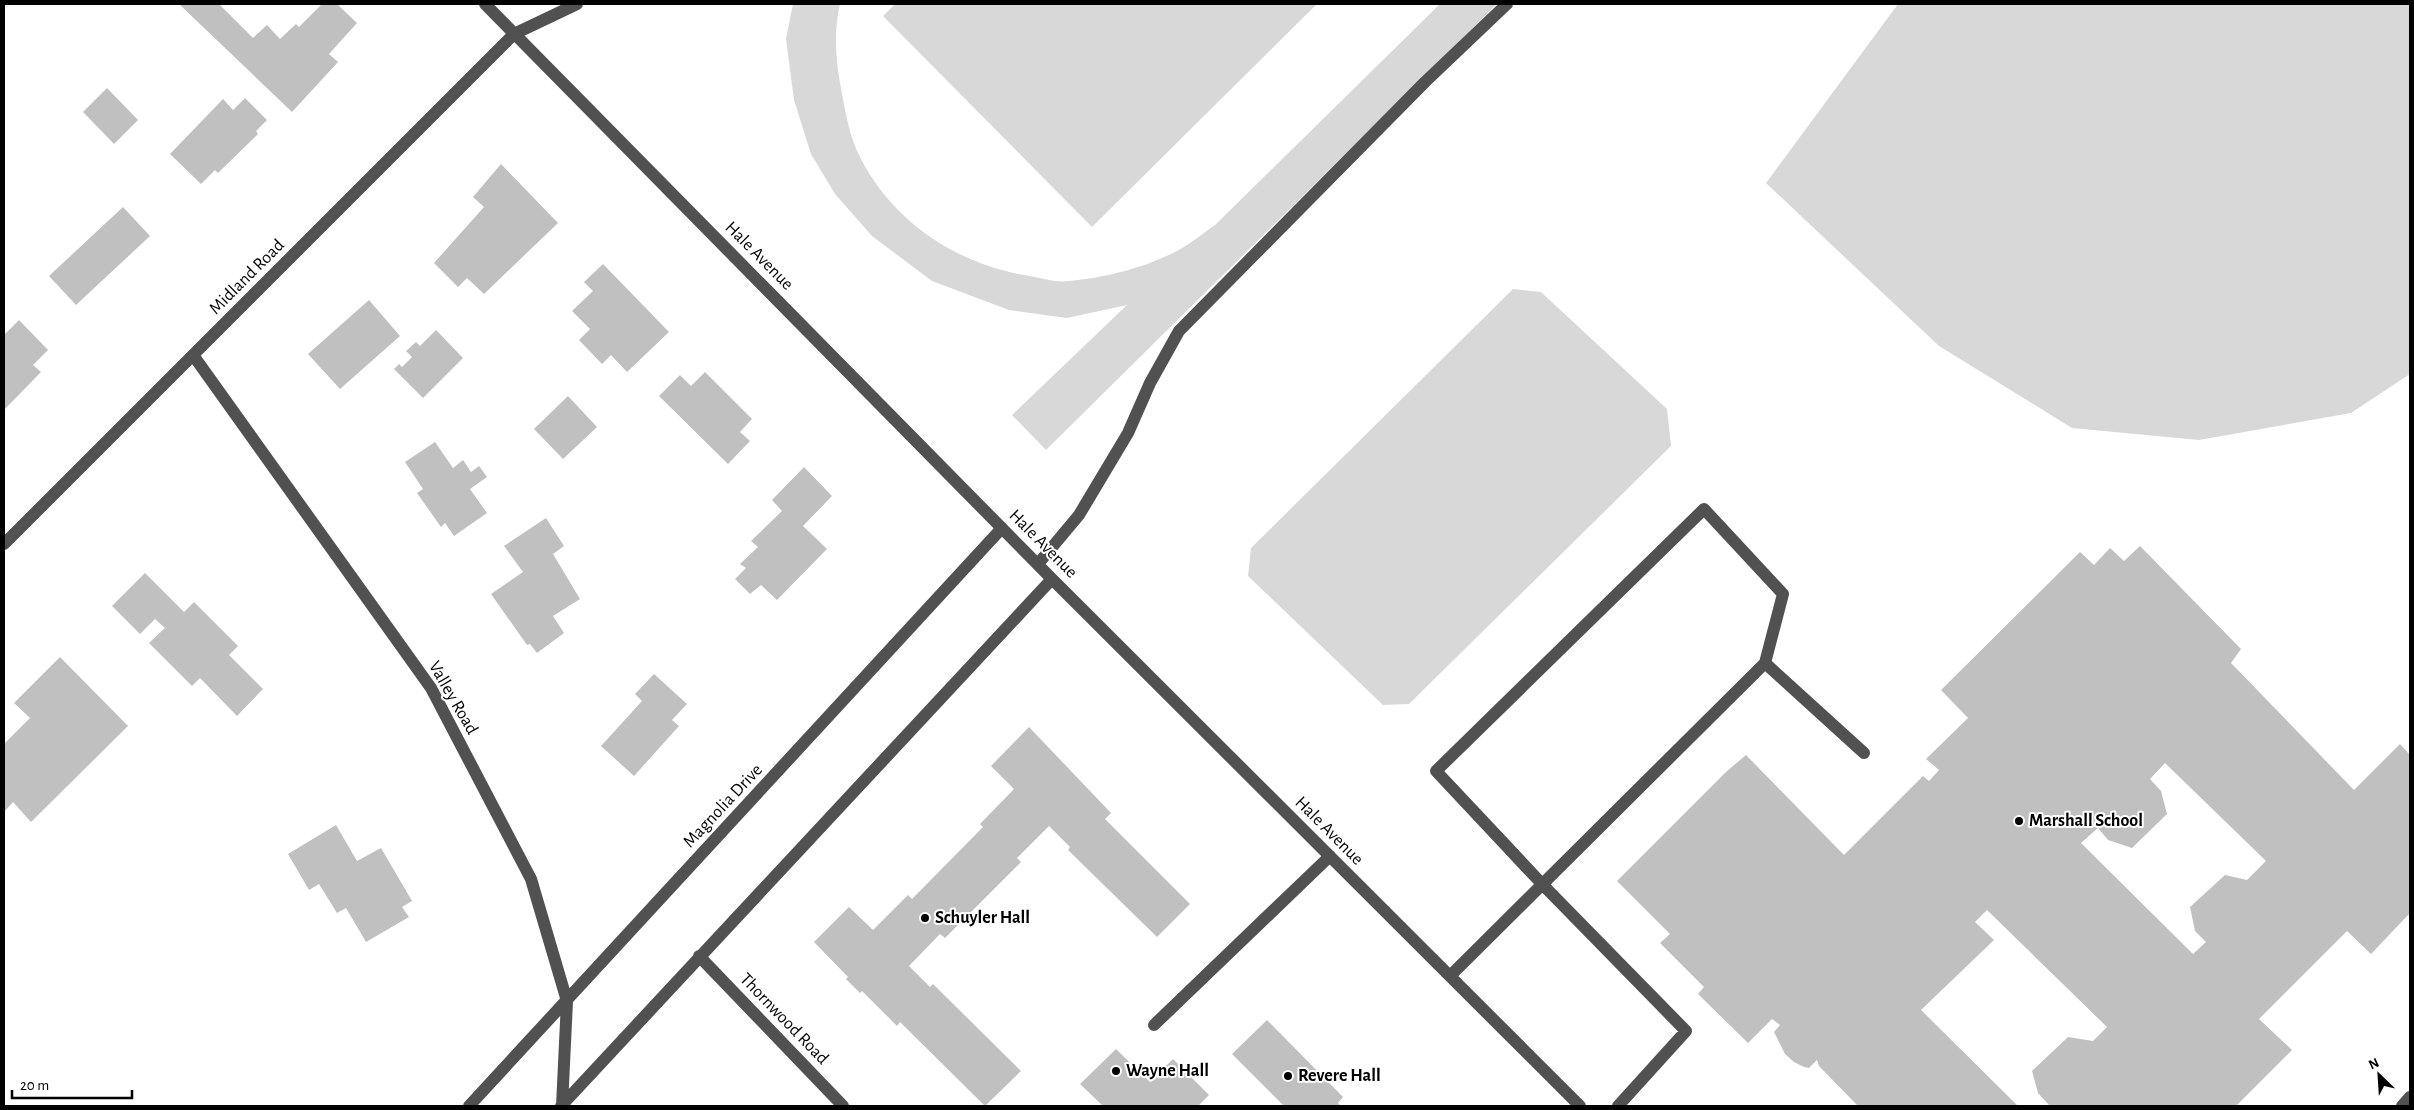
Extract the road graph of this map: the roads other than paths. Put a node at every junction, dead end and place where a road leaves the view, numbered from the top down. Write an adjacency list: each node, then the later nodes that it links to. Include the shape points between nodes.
1 (485, 4): 4 (street, Hale Avenue)
2 (577, 4): 4 (street, Midland Road)
3 (1507, 4): 8 (street, via 1425,82 1179,331 1150,383 1128,433 1079,515)
4 (514, 34): 5 (street, Midland Road); 6 (street, Hale Avenue)
5 (194, 355): 7 (street, Midland Road); 16 (street, Valley Road, via 430,688 531,879)
6 (1002, 528): 8 (street, Hale Avenue); 16 (street, Magnolia Drive)
7 (4, 544)
8 (1038, 564): 9 (street, Hale Avenue)
9 (1052, 579): 12 (street, Hale Avenue); 14 (street)
10 (1765, 663): 11 (street); 13 (street); 13 (street, via 1783,594 1704,509 1436,771)
11 (1864, 753)
12 (1330, 856): 15 (street, Hale Avenue); 17 (street)
13 (1542, 885): 15 (street); 23 (street, via 1686,1031)
14 (699, 956): 20 (street); 21 (street, Thornwood Road)
15 (1450, 976): 22 (street, Hale Avenue)
16 (567, 1002): 19 (street, Magnolia Drive); 20 (street, Valley Road)
17 (1154, 1025)
18 (2410, 1097): 24 (street)
19 (469, 1106)
20 (562, 1106)
21 (842, 1106)
22 (1580, 1106)
23 (1618, 1106)
24 (2402, 1106)

